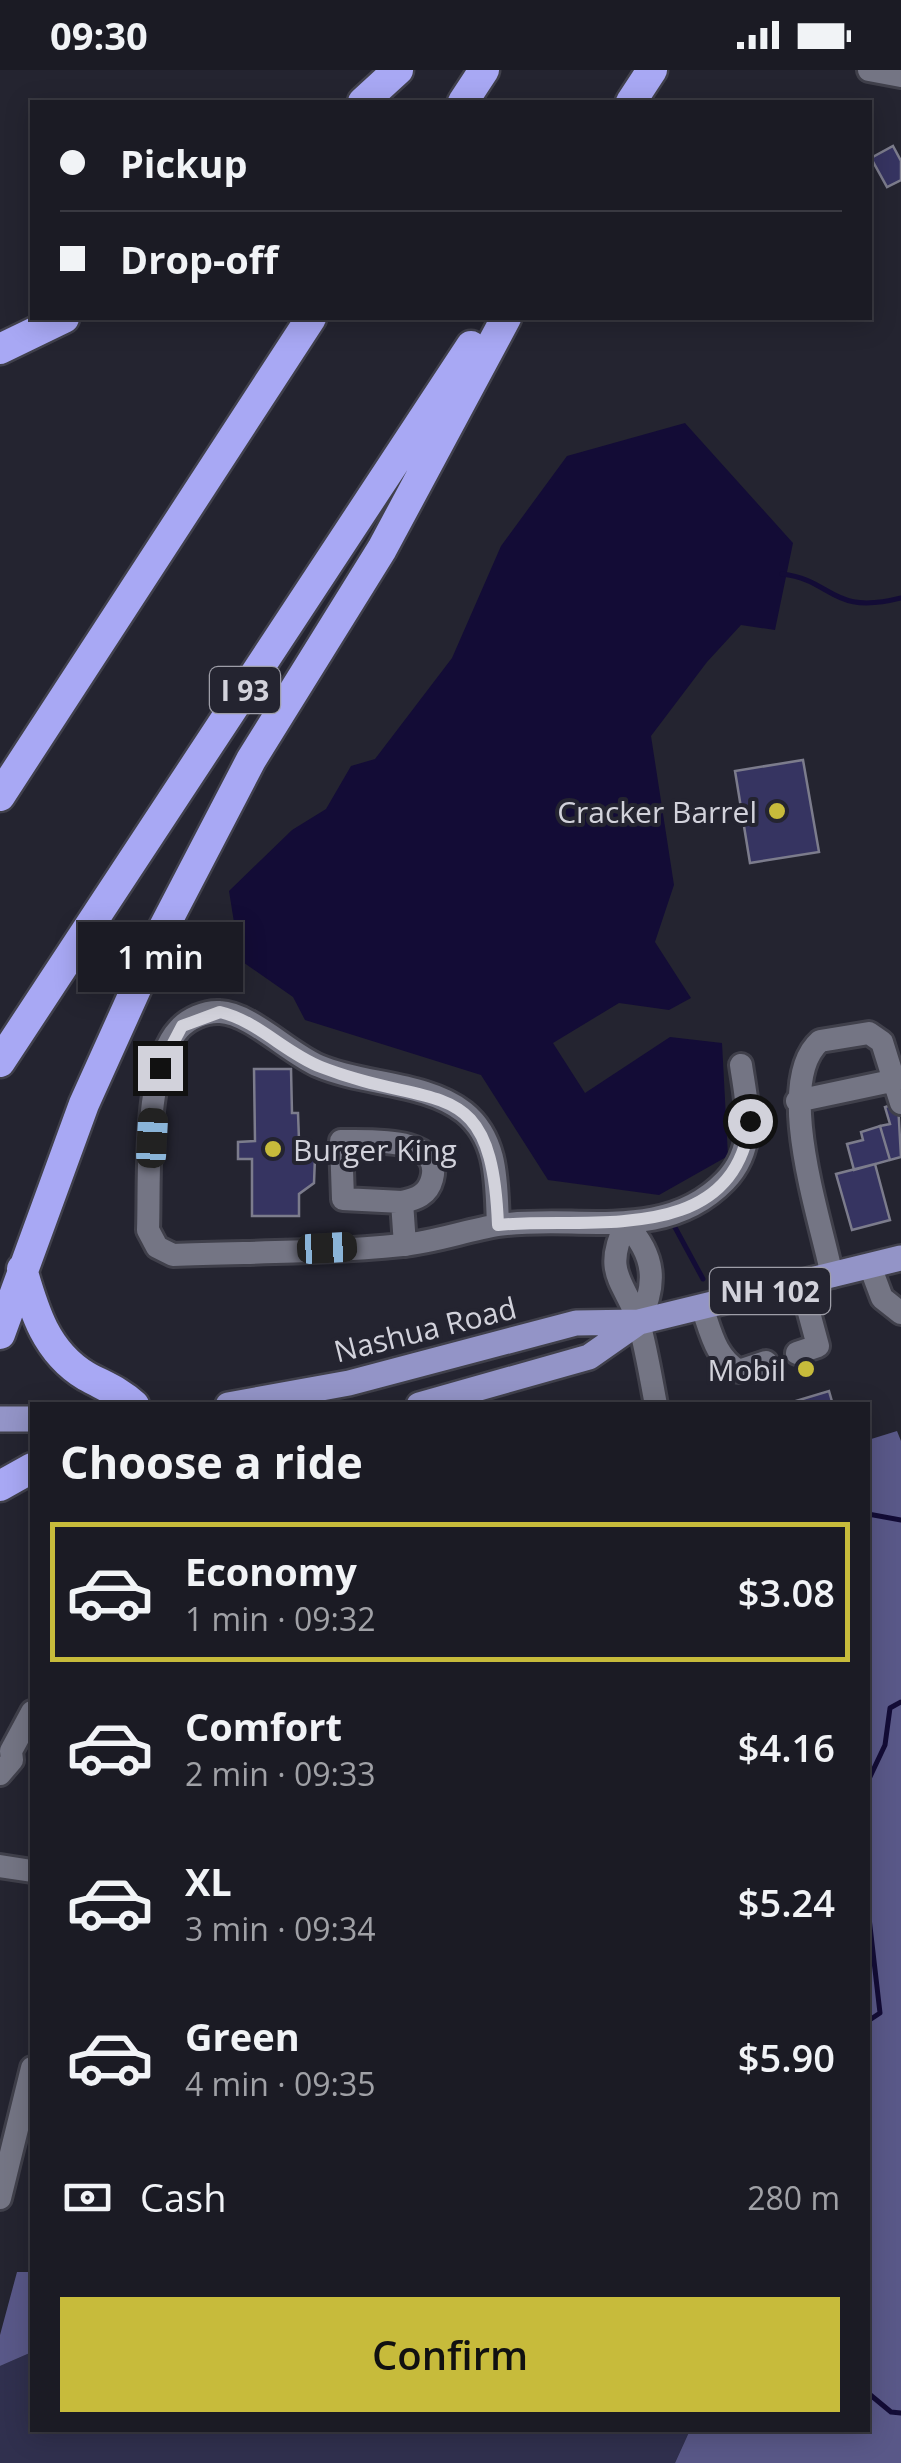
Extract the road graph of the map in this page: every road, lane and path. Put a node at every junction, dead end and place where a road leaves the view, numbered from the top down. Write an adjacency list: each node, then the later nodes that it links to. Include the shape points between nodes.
1 (398, 70): 6 (highway)
2 (484, 70): 7 (highway)
3 (652, 70): 8 (highway)
4 (870, 70): 5 (street)
5 (901, 76)
6 (366, 100)
7 (464, 100)
8 (632, 100)
9 (60, 320): 13 (highway)
10 (310, 320): 14 (highway)
11 (489, 320): 15 (highway, I 93)
12 (505, 320): 25 (highway, via 382,549 251,760 164,929 84,1104)
13 (0, 349)
14 (0, 796)
15 (0, 1062)
16 (741, 1065): 20 (street, via 750,1121 747,1143 726,1180 685,1208)
17 (898, 1091): 18 (street); 18 (street, via 882,1042 869,1034 835,1037 820,1041 808,1056)
18 (797, 1101): 26 (street)
19 (402, 1202): 22 (street)
20 (626, 1224): 21 (street); 30 (street, via 644,1242 653,1292)
21 (498, 1225): 22 (street); 22 (street, via 492,1156 463,1112 442,1100 323,1068 232,1014 207,1013 182,1026 164,1051 154,1107 148,1230 157,1247 173,1256)
22 (404, 1245)
23 (901, 1258): 24 (main road, Nashua Road / NH 102)
24 (870, 1266): 26 (main road, Nashua Road / NH 102); 29 (street, via 882,1298)
25 (22, 1268): 31 (highway); 34 (highway, via 37,1318 56,1350)
26 (832, 1276): 27 (main road, Nashua Road / NH 102)
27 (801, 1283): 28 (main road, Nashua Road / NH 102); 32 (street, via 818,1346)
28 (702, 1307): 30 (main road, Nashua Road / NH 102); 33 (street, via 728,1364 739,1371)
29 (901, 1313)
30 (639, 1322): 35 (main road, Nashua Road / NH 102, via 576,1324 350,1384); 36 (main road, Nashua Road / NH 102, via 589,1356); 37 (street)
31 (0, 1334)
32 (798, 1353)
33 (766, 1362)
34 (131, 1402)
35 (245, 1402)
36 (429, 1402)
37 (655, 1402)
38 (0, 1419): 39 (main road)
39 (30, 1419)
40 (0, 1465): 41 (main road)
41 (30, 1467)
42 (30, 1468): 43 (highway)
43 (0, 1486)
44 (30, 1716): 45 (street, via 12,1751)
45 (15, 1768)
46 (0, 1866): 47 (street)
47 (30, 1871)
48 (30, 2076): 49 (street)
49 (0, 2198)

